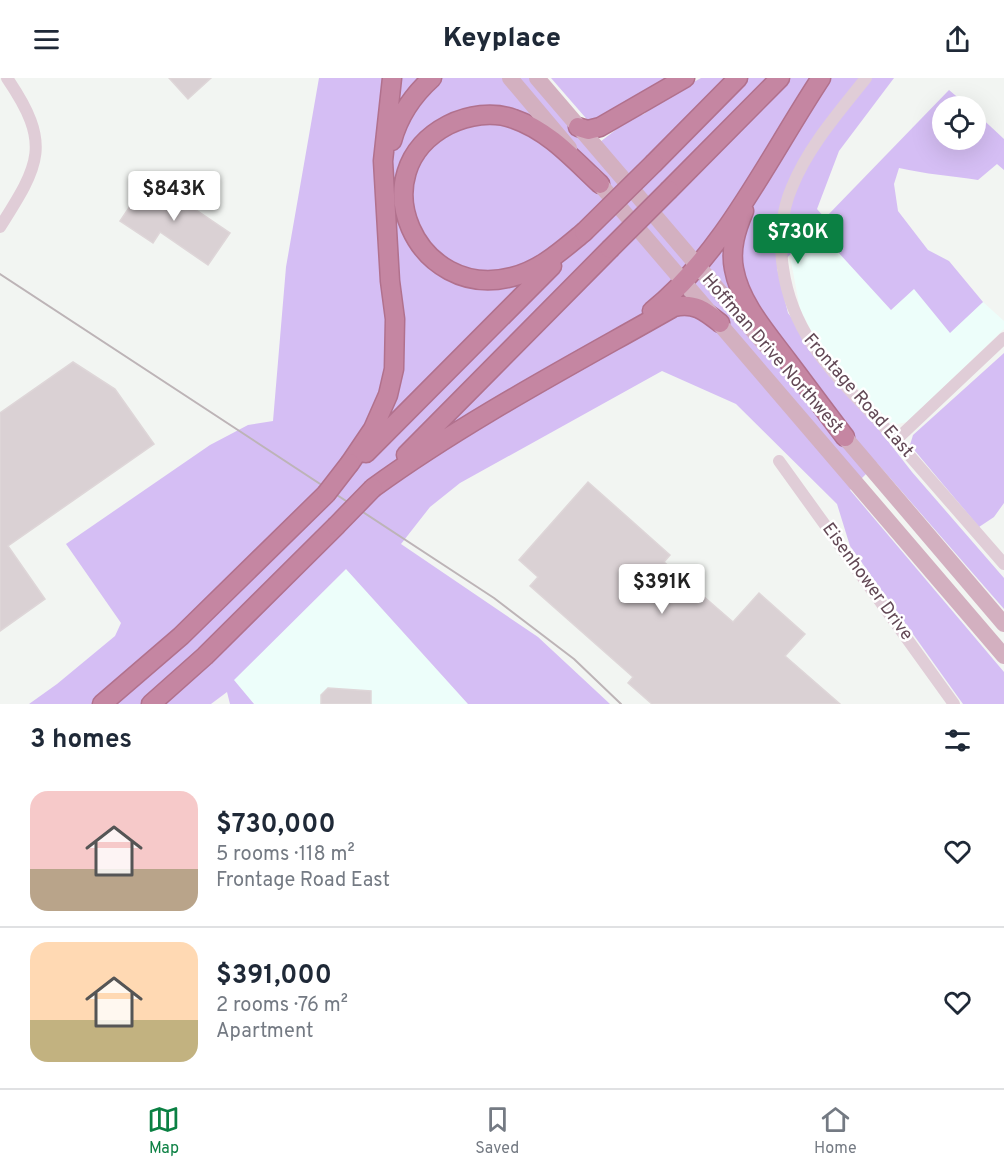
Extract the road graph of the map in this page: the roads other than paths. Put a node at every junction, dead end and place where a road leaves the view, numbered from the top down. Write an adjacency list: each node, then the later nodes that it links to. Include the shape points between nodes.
1 (7, 78): 15 (street, via 29,113 36,151 29,179)
2 (392, 78): 14 (highway, via 383,161)
3 (432, 78): 14 (highway, via 414,96 395,130)
4 (510, 78): 13 (main road, Hoffman Drive Northwest)
5 (537, 78): 11 (main road, Hoffman Drive Northwest)
6 (685, 78): 11 (highway, via 600,127)
7 (738, 78): 16 (highway, bridge)
8 (780, 78): 26 (highway, bridge)
9 (820, 78): 12 (highway)
10 (866, 78): 23 (street, Frontage Road East, via 798,174 785,211 781,253 789,298 801,330)
11 (578, 127): 17 (main road, Hoffman Drive Northwest)
12 (762, 174): 17 (highway); 22 (highway, via 735,236 732,250 737,283 764,330)
13 (600, 184): 16 (highway, via 547,136 499,115 470,117 444,127 424,144 409,166 403,192 412,233 438,264 462,276 487,280 514,277 548,261); 18 (main road, Hoffman Drive Northwest)
14 (385, 203): 25 (highway, via 395,319 394,369 373,429)
15 (0, 227)
16 (584, 232): 25 (highway)
17 (697, 266): 18 (highway); 22 (main road, Hoffman Drive Northwest)
18 (684, 282): 19 (main road, Hoffman Drive Northwest); 21 (highway, via 646,316)
19 (720, 323): 21 (highway, via 703,309 681,305); 29 (main road, Hoffman Drive Northwest)
20 (1004, 338): 23 (street)
21 (596, 350): 26 (highway, via 427,450)
22 (845, 437): 28 (main road, Hoffman Drive Northwest)
23 (896, 440): 27 (street, Frontage Road East)
24 (779, 461): 32 (street, Eisenhower Drive)
25 (351, 465): 30 (highway, bridge, via 181,636)
26 (372, 488): 31 (highway, bridge, via 205,656)
27 (1004, 564)
28 (1004, 624)
29 (1004, 655)
30 (102, 704)
31 (151, 704)
32 (954, 704)

